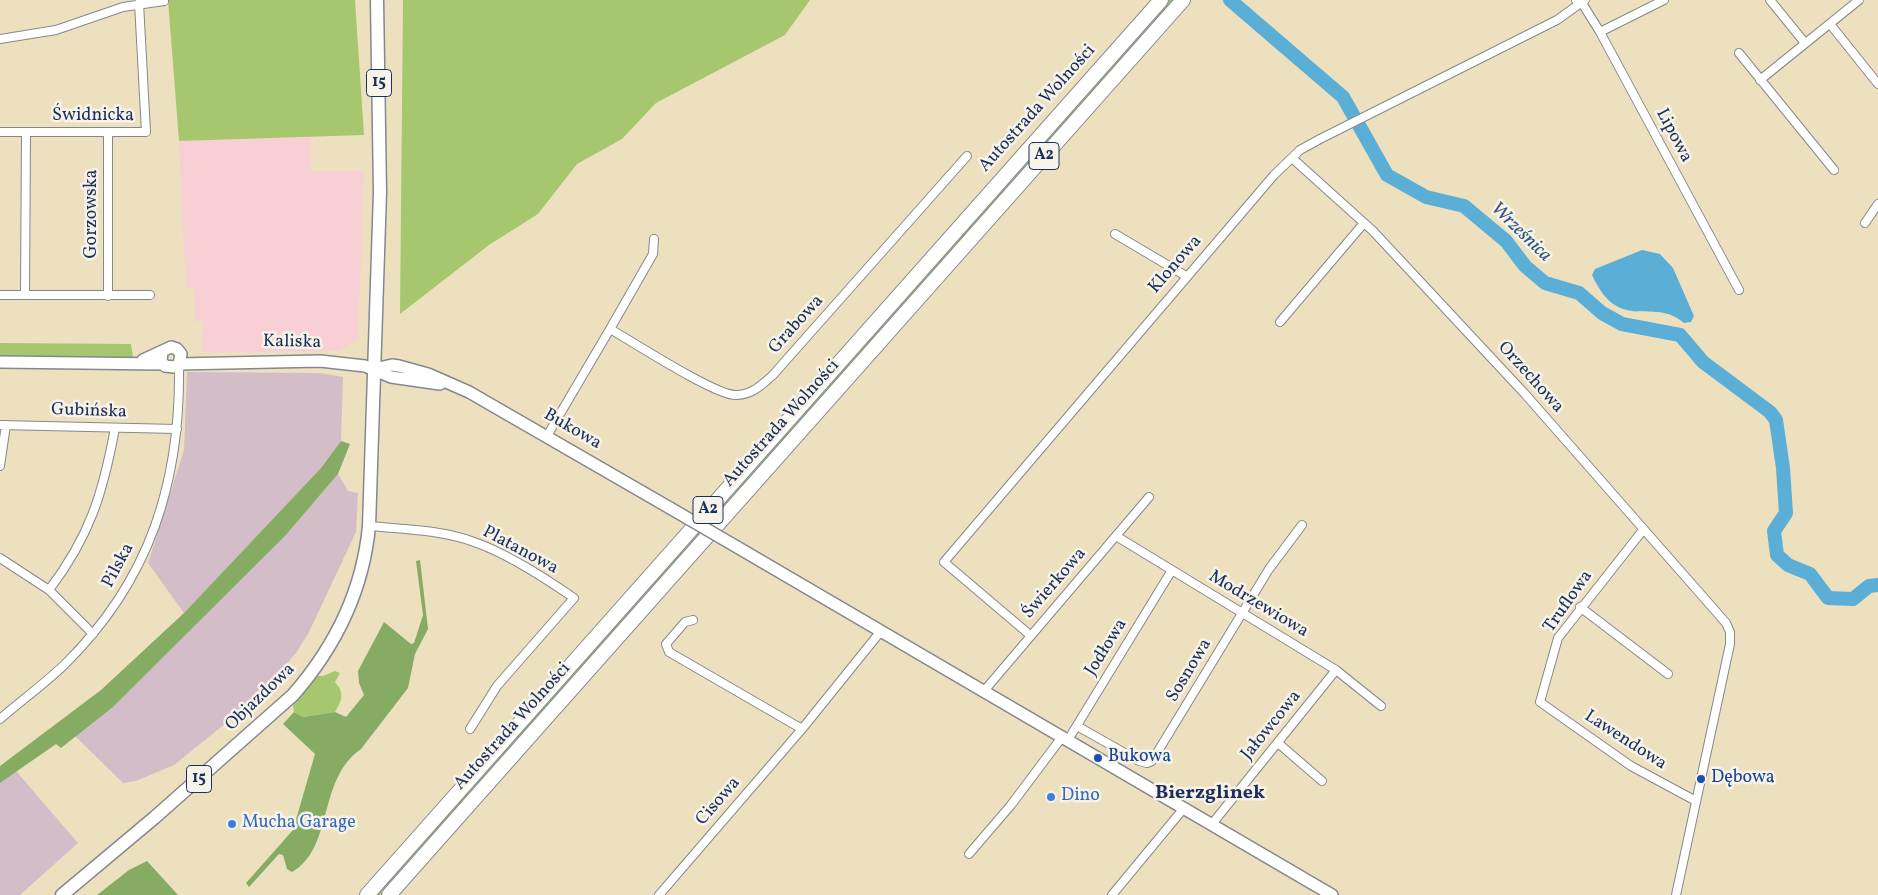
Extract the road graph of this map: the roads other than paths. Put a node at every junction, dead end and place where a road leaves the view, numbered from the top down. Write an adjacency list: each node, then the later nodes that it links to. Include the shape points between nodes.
1 (376, 0): 39 (main road, 15, via 380,183)
2 (1161, 0): 77 (highway, Autostrada Wolności / A2)
3 (1183, 0): 78 (highway, Autostrada Wolności / A2)
4 (1664, 0): 11 (street)
5 (1770, 0): 13 (street)
6 (1860, 0): 10 (street)
7 (164, 1): 9 (street)
8 (1581, 1): 11 (street, Lipowa); 21 (street, Klonowa, via 1557,20 1351,123 1300,150)
9 (139, 3): 12 (street, via 56,30); 19 (street, Świdnicka, via 146,132)
10 (1830, 24): 13 (street); 16 (street)
11 (1600, 32): 29 (street, Lipowa)
12 (0, 39)
13 (1805, 44): 15 (street)
14 (1739, 53): 15 (street)
15 (1760, 80): 22 (street)
16 (1878, 84)
17 (0, 132): 18 (street, Świdnicka)
18 (26, 132): 19 (street, Świdnicka); 30 (street)
19 (108, 133): 33 (street, Gorzowska)
20 (967, 156): 35 (street, Grabowa, via 772,376 752,392 734,395 715,389)
21 (1292, 158): 24 (street, Orzechowa); 28 (street, Klonowa)
22 (1834, 170)
23 (1878, 204): 25 (street)
24 (1364, 223): 34 (street); 49 (street, Orzechowa, via 1525,394)
25 (1865, 223)
26 (1115, 234): 28 (street)
27 (654, 239): 35 (street, via 653,254)
28 (1186, 276): 59 (street, Klonowa, via 944,562)
29 (1739, 290)
30 (25, 295): 32 (street); 33 (street)
31 (150, 295): 33 (street)
32 (0, 296)
33 (108, 296)
34 (1280, 322)
35 (610, 329): 44 (street)
36 (180, 359): 37 (main road, via 174,367); 37 (main road, via 177,349 171,347); 39 (main road, Kaliska, via 196,364 320,360); 40 (street, Pilska)
37 (164, 361): 38 (main road); 40 (street)
38 (0, 362)
39 (374, 369): 44 (main road, Bukowa, via 392,365 428,374 484,400); 48 (main road, Objazdowa / 15)
40 (179, 382): 43 (street, Pilska)
41 (3, 425): 42 (street, Gubińska); 45 (street)
42 (115, 428): 43 (street, Gubińska); 53 (street, via 106,478 94,515 81,542)
43 (177, 429): 58 (street, Pilska, via 166,496 156,526 122,594)
44 (547, 436): 57 (main road, Bukowa, bridge)
45 (0, 466)
46 (1149, 497): 50 (street, Świerkowa)
47 (1302, 525): 55 (street, Sosnowa)
48 (369, 526): 67 (street, Platanowa, via 475,542 574,598 497,686); 76 (main road, Objazdowa / 15, via 362,569 350,605 332,643 308,678 257,728)
49 (1643, 530): 54 (street, Truflowa); 72 (street, Orzechowa, via 1721,616 1730,632)
50 (1116, 536): 52 (street, Modrzewiowa); 59 (street, Świerkowa)
51 (0, 558): 53 (street)
52 (1172, 570): 55 (street, Modrzewiowa); 66 (street, Jodłowa)
53 (49, 590): 58 (street)
54 (1580, 607): 61 (street); 63 (street, Truflowa, via 1558,638)
55 (1242, 613): 60 (street, Modrzewiowa); 66 (street, Sosnowa, via 1152,761 1139,762)
56 (692, 620): 68 (street, via 685,622 666,644 669,652)
57 (882, 631): 62 (main road); 68 (street, Cisowa)
58 (93, 634): 65 (street, Pilska, via 63,666)
59 (1030, 635): 62 (street, Świerkowa)
60 (1336, 670): 64 (street, Modrzewiowa); 70 (street, Jałowcowa)
61 (1668, 674)
62 (984, 691): 69 (main road)
63 (1540, 702): 72 (street, Lawendowa, via 1631,766)
64 (1381, 706)
65 (0, 719)
66 (1077, 726): 69 (street, Jodłowa)
67 (470, 729)
68 (802, 729): 79 (street, Cisowa)
69 (1065, 739): 73 (main road); 75 (street, Jodłowa)
70 (1278, 744): 71 (street); 74 (street, Jałowcowa)
71 (1322, 781)
72 (1696, 801): 82 (street)
73 (1184, 808): 74 (main road); 80 (street)
74 (1212, 824): 81 (main road)
75 (970, 854)
76 (62, 895)
77 (367, 895)
78 (389, 895)
79 (659, 895)
80 (1112, 895)
81 (1332, 895)
82 (1676, 895)

